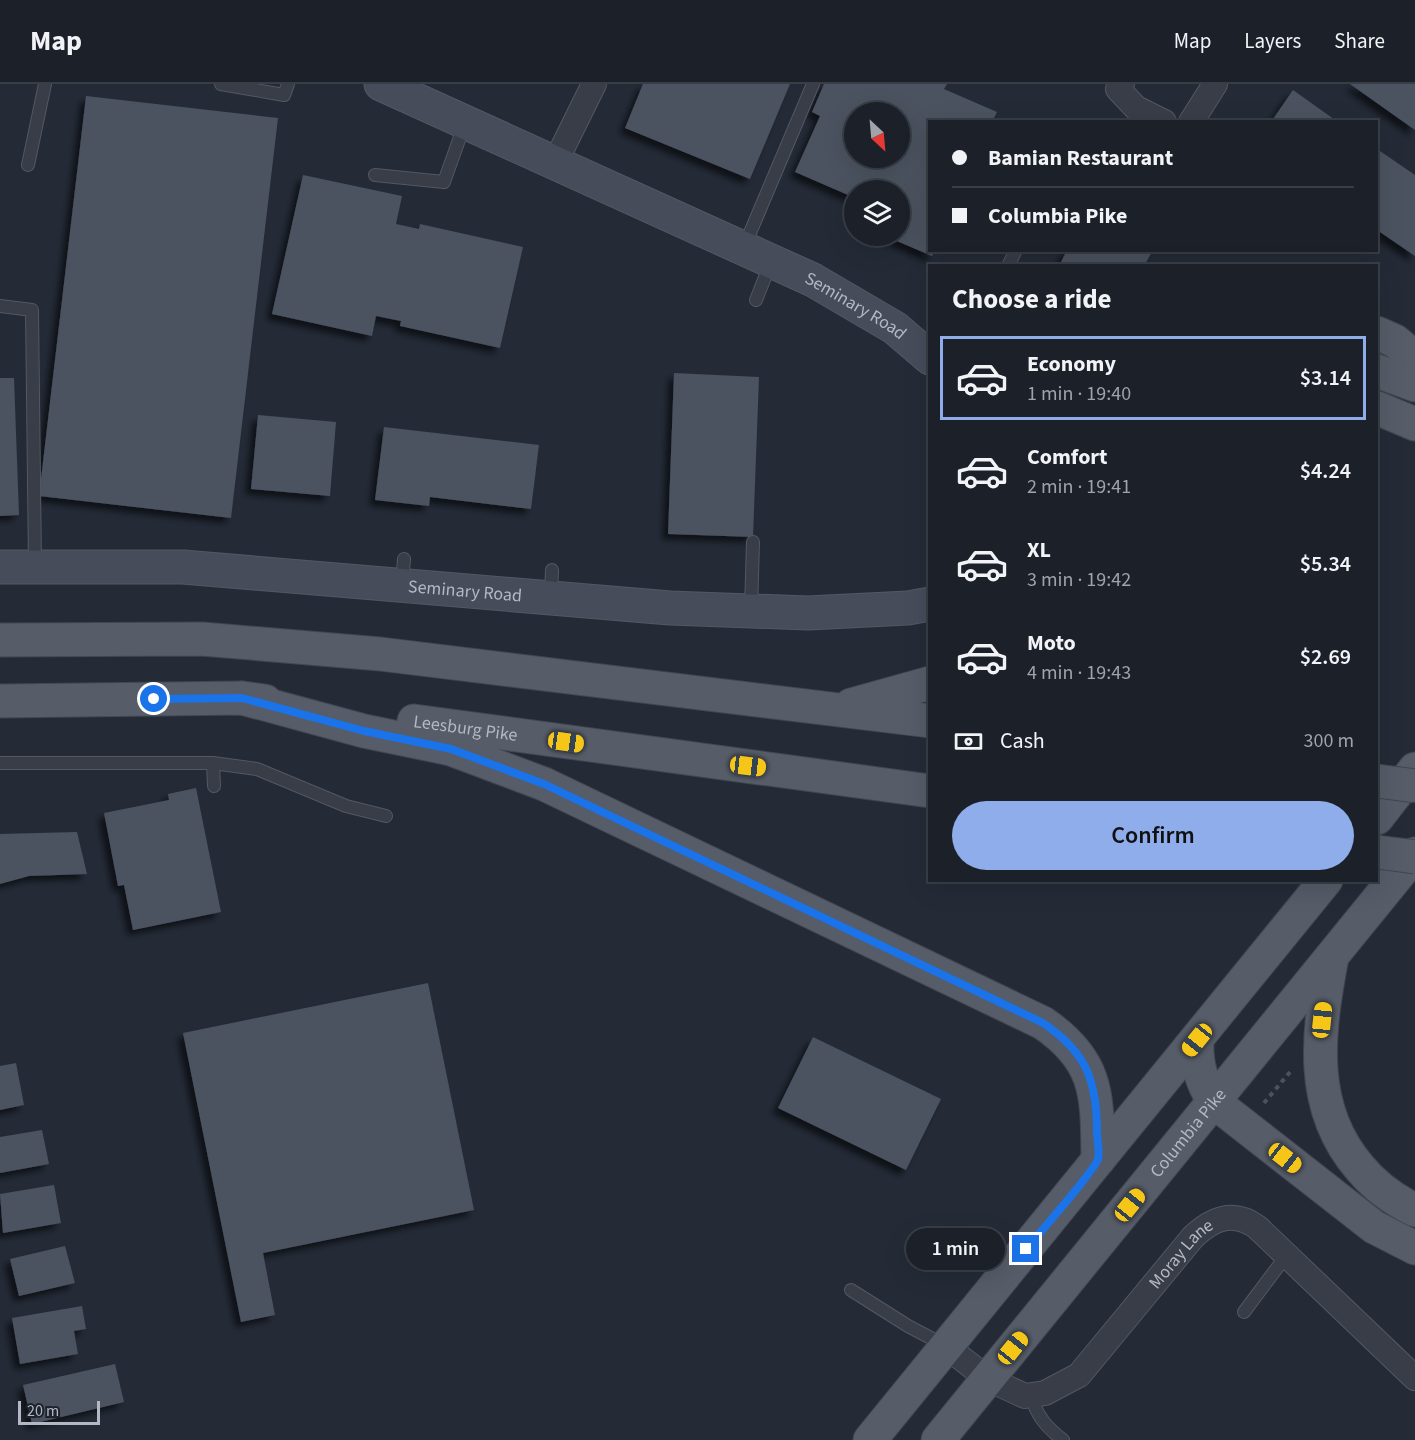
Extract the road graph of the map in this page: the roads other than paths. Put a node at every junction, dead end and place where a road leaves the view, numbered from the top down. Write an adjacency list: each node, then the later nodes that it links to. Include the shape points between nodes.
1 (45, 84): 13 (lane)
2 (221, 84): 3 (lane, via 284,95)
3 (288, 84)
4 (381, 84): 11 (street, Seminary Road)
5 (594, 84): 12 (street)
6 (813, 84): 15 (lane)
7 (1215, 84): 10 (street)
8 (1117, 86): 9 (street, via 1136,108)
9 (1160, 120)
10 (1192, 120)
11 (465, 122): 12 (street, Seminary Road); 14 (lane, via 444,182)
12 (555, 164): 15 (street, Seminary Road)
13 (28, 165)
14 (375, 175)
15 (757, 254): 16 (lane); 19 (street, Seminary Road, via 813,280 895,328)
16 (756, 300)
17 (0, 306): 26 (lane, via 32,310)
18 (1378, 333): 20 (main road, via 1395,341)
19 (928, 356)
20 (1415, 358)
21 (1378, 371): 22 (main road)
22 (1415, 385)
23 (1378, 408): 24 (main road)
24 (1415, 424)
25 (753, 542): 29 (lane)
26 (35, 566): 27 (street, Seminary Road); 29 (street, Seminary Road, via 403,571 551,584 670,608)
27 (0, 567)
28 (928, 604): 29 (street, Seminary Road, via 808,613)
29 (751, 611)
30 (0, 640): 34 (main road, via 214,640 380,654)
31 (928, 684): 34 (main road)
32 (242, 698): 33 (main road, Leesburg Pike); 42 (main road, Leesburg Pike); 51 (main road, via 364,731 451,749 544,784 1043,1023 1068,1042 1089,1072 1097,1115)
33 (0, 701)
34 (838, 708): 35 (main road)
35 (928, 720)
36 (0, 763): 37 (lane)
37 (213, 763): 40 (lane); 43 (lane, via 257,769 346,806)
38 (1415, 769): 44 (main road)
39 (1378, 781): 41 (main road, bridge)
40 (214, 786)
41 (1415, 786)
42 (928, 791)
43 (386, 816)
44 (1378, 817)
45 (1378, 852): 46 (main road, bridge)
46 (1415, 856): 48 (main road, Columbia Pike)
47 (1324, 882): 49 (main road)
48 (1332, 955): 50 (main road, Columbia Pike); 52 (main road, via 1321,1048 1328,1112 1343,1149 1374,1184)
49 (1197, 1040): 50 (main road, via 1199,1074); 51 (main road)
50 (1215, 1102): 53 (main road, via 1374,1227); 59 (main road, Columbia Pike)
51 (1098, 1160): 57 (main road)
52 (1415, 1209)
53 (1415, 1248)
54 (1286, 1256): 56 (lane); 58 (street, Moray Lane); 60 (street, Moray Lane, via 1244,1218 1224,1217 1208,1224 1079,1375)
55 (851, 1290): 57 (lane)
56 (1244, 1312)
57 (947, 1347): 59 (street); 61 (main road)
58 (1415, 1378)
59 (988, 1379): 60 (street); 62 (main road, Columbia Pike)
60 (1032, 1397): 63 (lane, via 1038,1416)
61 (870, 1440)
62 (938, 1440)
63 (1063, 1440)

